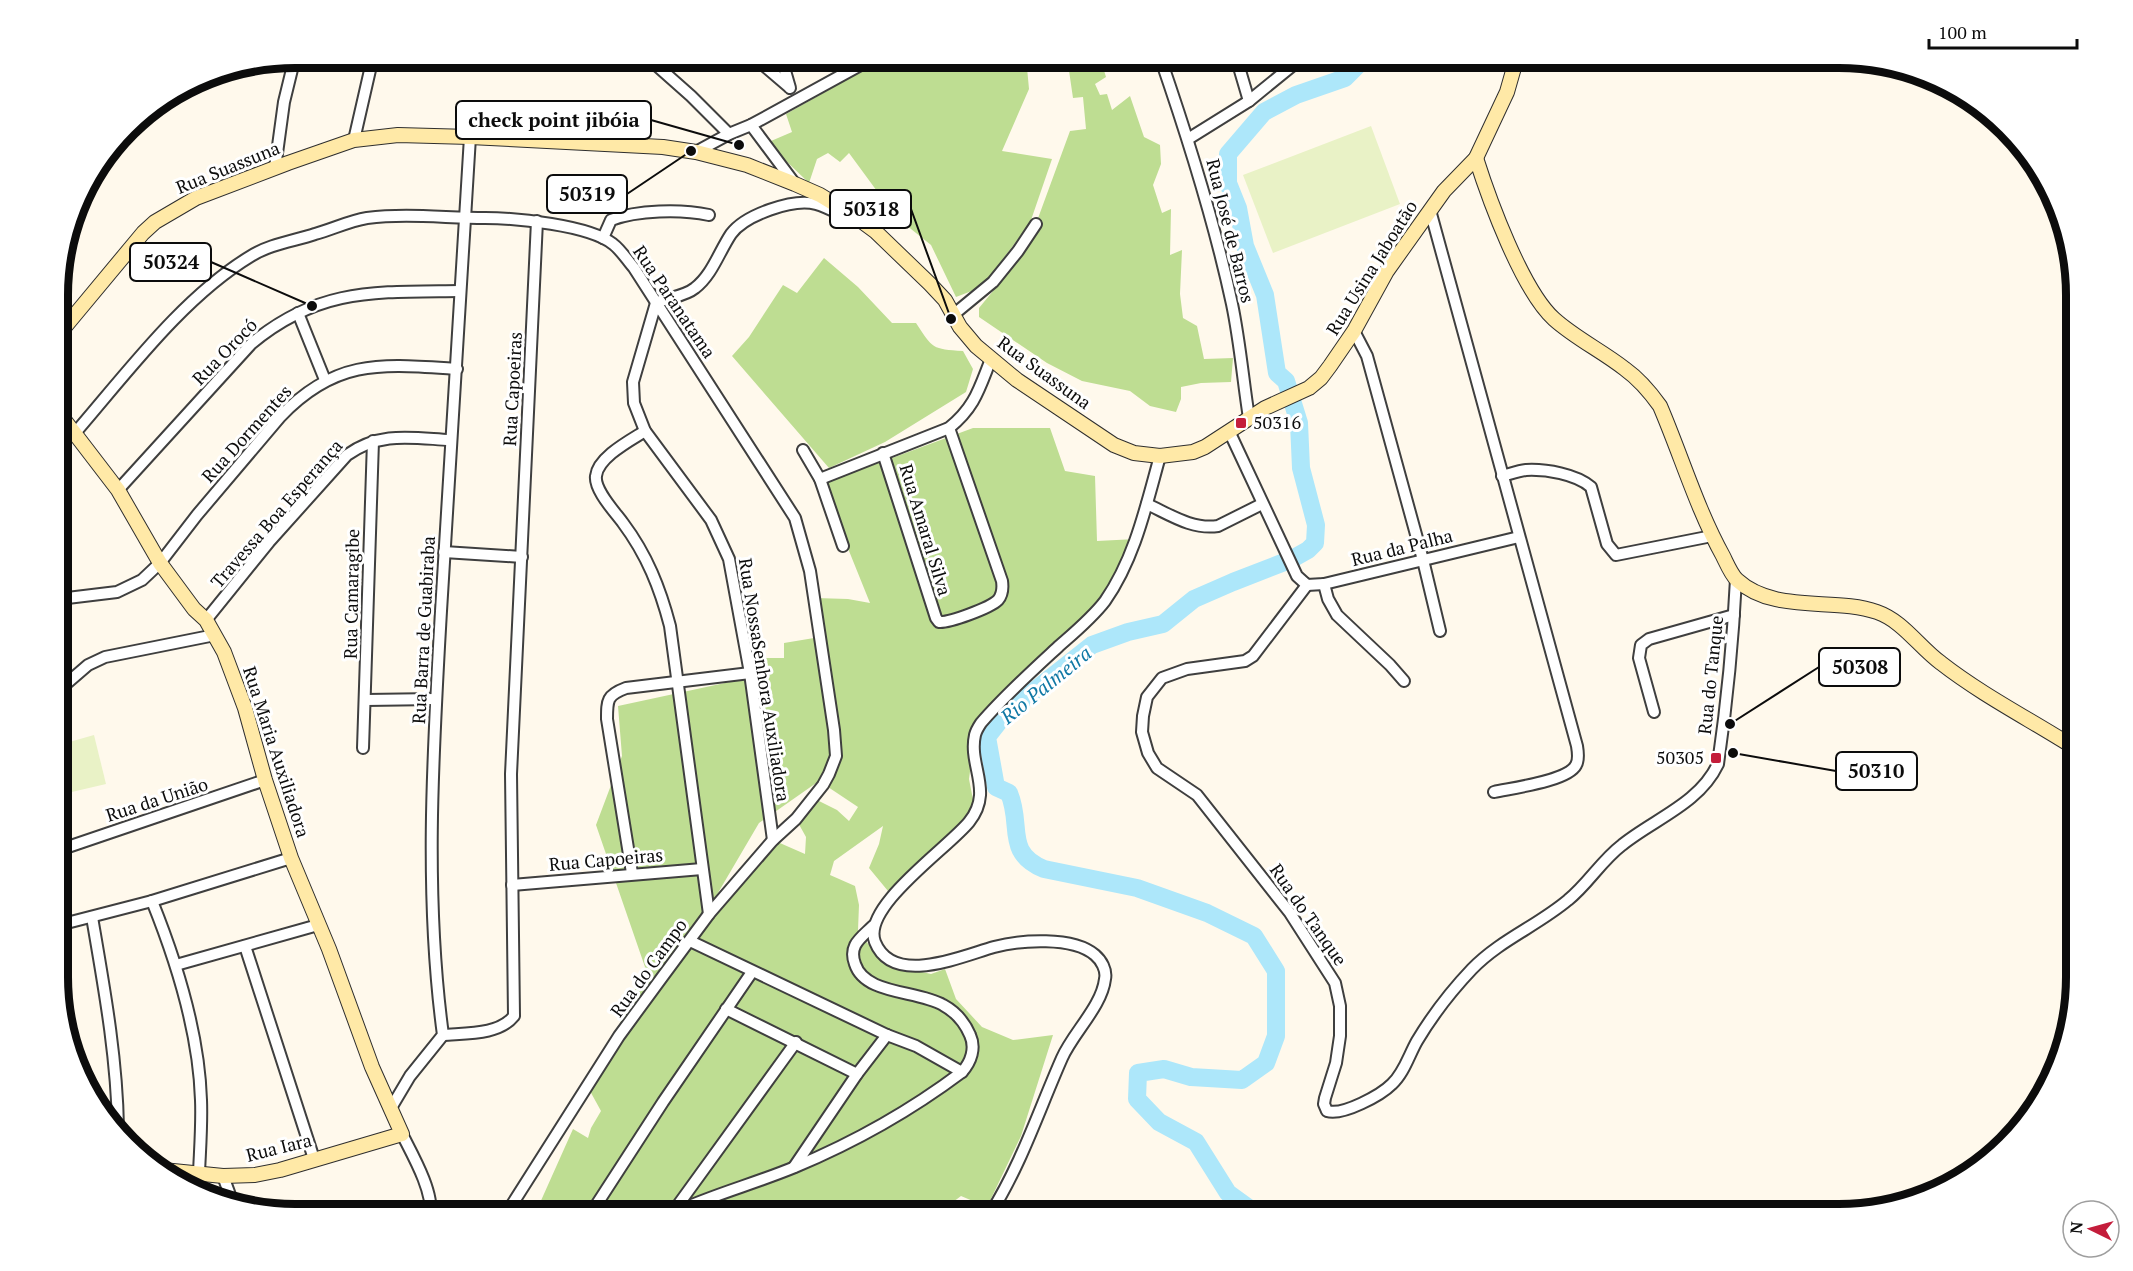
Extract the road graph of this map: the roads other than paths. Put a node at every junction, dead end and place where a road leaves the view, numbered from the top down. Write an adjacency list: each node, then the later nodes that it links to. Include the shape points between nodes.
1 (292, 68): 21 (street)
2 (370, 68): 18 (street)
3 (659, 68): 15 (street)
4 (767, 68): 11 (street)
5 (784, 68): 11 (street)
6 (846, 68): 12 (street)
7 (1164, 68): 17 (street, Rua José de Barros)
8 (1239, 68): 13 (street)
9 (1290, 68): 13 (street)
10 (1514, 68): 20 (street, Rua Usina Jaboatão)
11 (789, 87): 12 (street)
12 (795, 100): 14 (street)
13 (1249, 101): 17 (street)
14 (751, 125): 15 (street); 22 (street)
15 (729, 134): 19 (street)
16 (470, 137): 18 (street, Rua Suassuna, via 398,135); 19 (street, Rua Suassuna); 25 (street, Rua Barra de Guabiraba)
17 (1188, 139): 40 (street, Rua José de Barros, via 1230,297)
18 (354, 140): 21 (street, Rua Suassuna)
19 (696, 152): 22 (street, Rua Suassuna, via 747,165)
20 (1476, 158): 23 (street, Rua Usina Jaboatão); 56 (street, via 1518,263 1542,305 1554,318 1626,369 1660,405)
21 (275, 168): 34 (street, Rua Suassuna, via 196,198 155,222)
22 (795, 184): 28 (street, Rua Suassuna, via 847,211)
23 (1430, 210): 35 (street, Rua Usina Jaboatão, via 1387,271); 51 (street)
24 (709, 215): 29 (street, via 626,214 611,220)
25 (465, 218): 26 (street, Rua Paranatama); 30 (street, Rua Barra de Guabiraba); 45 (street, Rua Paranatama, via 366,218 251,256 189,304)
26 (537, 221): 29 (street, Rua Paranatama); 60 (street, Rua Capoeiras)
27 (1036, 224): 33 (street, via 993,282)
28 (874, 231): 31 (street, via 815,204 797,203 773,210 749,219 735,230 696,287); 33 (street, Rua Suassuna, via 930,284)
29 (603, 238): 31 (street, Rua Paranatama, via 634,268)
30 (460, 291): 32 (street, Rua Orocó, via 366,292); 37 (street, Rua Barra de Guabiraba)
31 (656, 303): 43 (street, Rua NossaSenhora Auxiliadora, via 633,382 634,403); 80 (street, Rua Paranatama, via 795,518 810,571)
32 (298, 313): 38 (street); 53 (street, Rua Orocó, via 271,327 251,344)
33 (953, 315): 36 (street, Rua Suassuna)
34 (68, 323)
35 (1354, 331): 39 (street, Rua Usina Jaboatão, via 1321,378); 61 (street, via 1367,356)
36 (991, 360): 42 (street, via 972,404); 50 (street, Rua Suassuna, via 1114,445 1134,453)
37 (457, 369): 38 (street, Rua Dormentes, via 378,365); 46 (street, Rua Barra de Guabiraba)
38 (325, 380): 62 (street, Rua Dormentes, via 280,417)
39 (1294, 394): 40 (street, Rua Suassuna)
40 (1249, 418): 44 (street, Rua Suassuna)
41 (68, 424): 45 (street, Rua Maria Auxiliadora)
42 (949, 428): 49 (street); 49 (street, Rua Amaral Silva, via 1003,590 990,605 957,618 942,623 936,618)
43 (645, 431): 71 (street, Rua NossaSenhora Auxiliadora, via 711,520 723,544); 74 (street, via 602,462 595,477 605,499 650,565 670,626)
44 (1229, 431): 50 (street, Rua Suassuna, via 1193,452); 55 (street)
45 (75, 433): 53 (street, Rua Maria Auxiliadora)
46 (450, 440): 47 (street, Travessa Boa Esperança, via 400,437); 59 (street, Rua Barra de Guabiraba)
47 (373, 441): 68 (street, Travessa Boa Esperança, via 361,444 347,455); 76 (street, Rua Camaragibe)
48 (803, 450): 52 (street)
49 (883, 453): 52 (street)
50 (1160, 456): 54 (street)
51 (1502, 476): 56 (street, via 1546,471 1588,484 1608,544 1616,555); 57 (street)
52 (820, 478): 58 (street)
53 (118, 490): 62 (street, Rua Maria Auxiliadora)
54 (1147, 504): 55 (street, via 1192,526 1210,527); 94 (street, via 1126,565 1104,602 981,723 975,734 981,796 970,821 898,889)
55 (1262, 504): 65 (street, via 1297,576)
56 (1712, 536): 63 (street)
57 (1519, 537): 61 (street, Rua da Palha); 82 (street, via 1578,760 1570,773)
58 (843, 546)
59 (444, 552): 60 (street); 75 (street, Rua Barra de Guabiraba)
60 (522, 557): 88 (street, Rua Capoeiras, via 511,774)
61 (1424, 560): 64 (street, Rua da Palha); 69 (street)
62 (159, 563): 66 (street, Rua Dormentes, via 142,580 117,592); 68 (street, Rua Maria Auxiliadora)
63 (1736, 579): 67 (street, Rua do Tanque); 78 (street, via 1750,589 1782,600 1878,612 1975,688)
64 (1324, 584): 65 (street, Rua da Palha); 72 (street, via 1337,615)
65 (1307, 585): 67 (street, Rua do Tanque, via 1253,656 1162,678 1148,697 1142,732 1157,768 1197,795 1278,898 1335,983 1341,1022 1337,1057 1324,1104 1331,1113 1363,1102 1394,1083 1430,1021 1472,969 1495,948 1569,900 1621,845 1686,802 1714,773 1724,723)
66 (68, 598)
67 (1734, 615): 77 (street, via 1649,639 1641,645 1639,658)
68 (206, 620): 70 (street, Rua Maria Auxiliadora)
69 (1440, 631)
70 (214, 634): 73 (street, via 105,657); 81 (street, Rua Maria Auxiliadora, via 245,708)
71 (750, 673): 74 (street); 83 (street, Rua NossaSenhora Auxiliadora)
72 (1404, 681)
73 (68, 682)
74 (679, 682): 86 (street); 87 (street, via 626,688 608,699 606,719)
75 (436, 699): 76 (street); 100 (street, Rua Barra de Guabiraba, via 432,873 436,980)
76 (366, 700): 79 (street, Rua Camaragibe)
77 (1654, 712)
78 (2066, 742)
79 (363, 748)
80 (836, 756): 83 (street, Rua do Campo, via 813,798)
81 (265, 780): 84 (street, Rua da União); 85 (street, Rua Maria Auxiliadora)
82 (1494, 792)
83 (773, 840): 90 (street, Rua do Campo)
84 (68, 847)
85 (291, 858): 89 (street); 93 (street, Rua Maria Auxiliadora)
86 (702, 869): 87 (street, Rua Capoeiras); 90 (street)
87 (632, 873): 88 (street, Rua Capoeiras)
88 (512, 885): 100 (street, Rua Capoeiras, via 514,1016 508,1023 477,1032)
89 (152, 901): 91 (street); 97 (street)
90 (709, 914): 95 (street, Rua do Campo)
91 (92, 917): 92 (street); 106 (street, via 107,1008)
92 (68, 923)
93 (318, 925): 96 (street); 105 (street, Rua Maria Auxiliadora)
94 (873, 926): 103 (street, via 853,947 857,971 881,987 922,996 956,1013 972,1039 972,1056); 119 (street, via 874,941 880,951 898,963 915,966 943,962 1021,941 1082,947 1100,959 1104,967 1106,978 1096,1002 1064,1055 1020,1158)
95 (690, 941): 98 (street); 115 (street, Rua do Campo, via 620,1036)
96 (245, 946): 97 (street); 108 (street)
97 (176, 965): 111 (street, via 198,1066)
98 (752, 972): 99 (street); 101 (street)
99 (726, 1009): 102 (street); 116 (street)
100 (443, 1035): 105 (street, via 410,1076)
101 (887, 1035): 103 (street); 104 (street)
102 (796, 1042): 104 (street); 117 (street)
103 (962, 1072): 109 (street, via 914,1107)
104 (857, 1074): 109 (street)
105 (391, 1108): 107 (street, Rua Maria Auxiliadora)
106 (118, 1119)
107 (402, 1134): 108 (street, Rua Iara); 114 (street)
108 (314, 1159): 112 (street, Rua Iara, via 255,1175)
109 (794, 1167): 118 (street)
110 (178, 1171): 111 (street, Rua Iara)
111 (199, 1173): 112 (street, Rua Iara)
112 (223, 1176): 113 (street)
113 (229, 1194)
114 (431, 1204)
115 (512, 1204)
116 (597, 1204)
117 (678, 1204)
118 (697, 1204)
119 (995, 1204)

